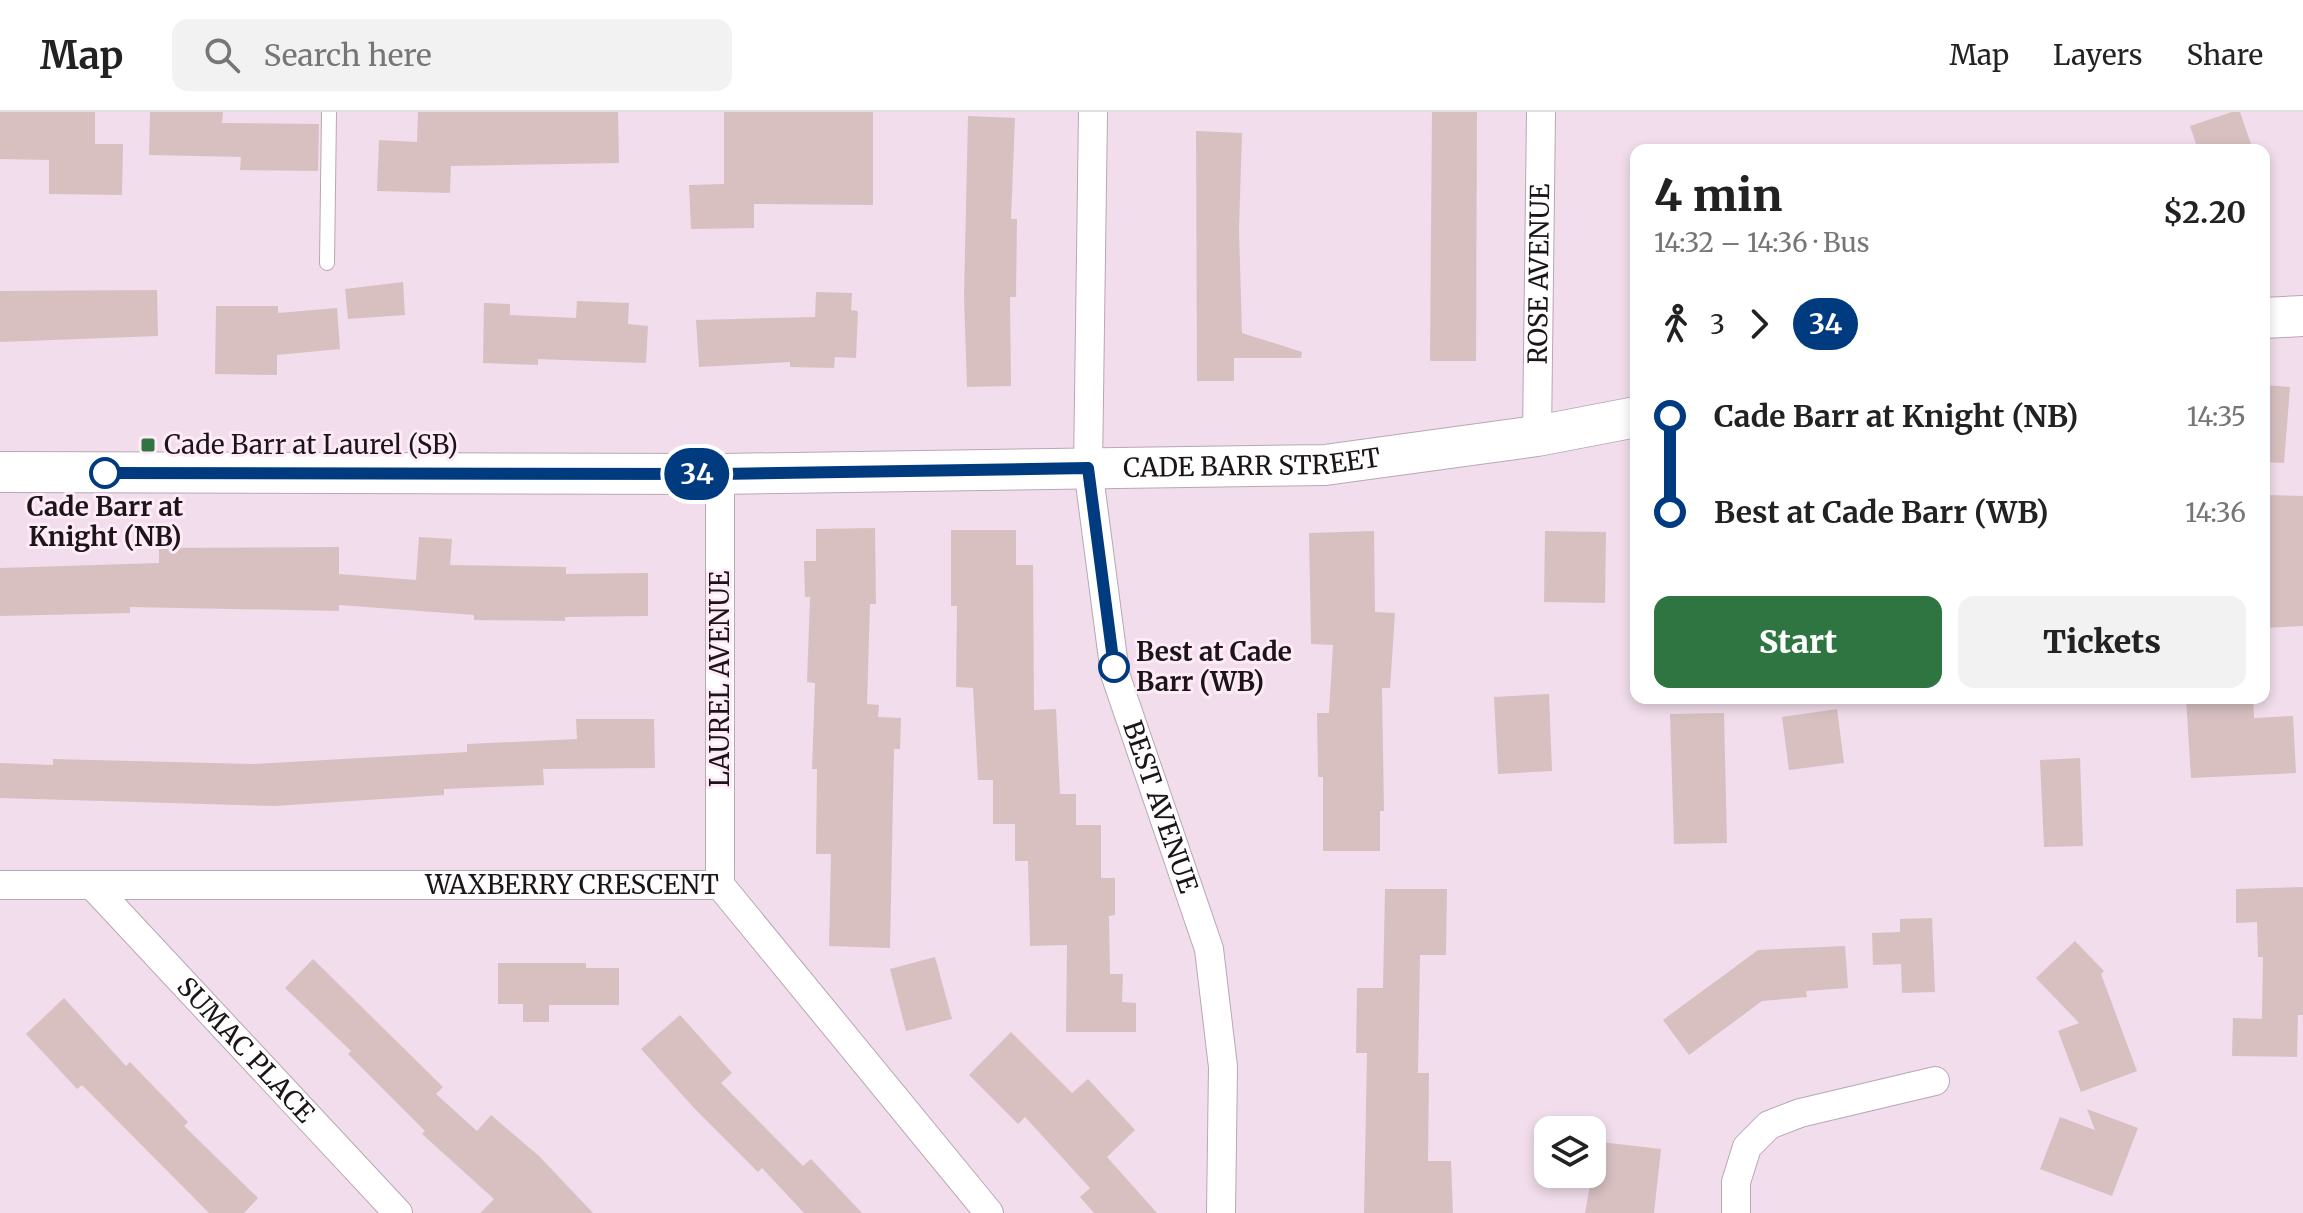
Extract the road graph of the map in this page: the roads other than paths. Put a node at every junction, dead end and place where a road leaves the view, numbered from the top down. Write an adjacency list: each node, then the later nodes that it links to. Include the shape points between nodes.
1 (329, 112): 4 (lane)
2 (1093, 112): 9 (street, BEST AVENUE)
3 (1541, 112): 8 (street, ROSE AVENUE)
4 (327, 263)
5 (2303, 316): 6 (street)
6 (2270, 318)
7 (1630, 418): 8 (street, CADE BARR STREET)
8 (1537, 436): 9 (street, CADE BARR STREET, via 1325,465)
9 (1088, 468): 11 (street, CADE BARR STREET); 18 (street, BEST AVENUE, via 1115,674 1209,949 1223,1067)
10 (0, 472): 11 (street, CADE BARR STREET)
11 (720, 474): 13 (street, LAUREL AVENUE)
12 (0, 885): 14 (street, WAXBERRY CRESCENT)
13 (720, 885): 14 (street, WAXBERRY CRESCENT); 17 (street, WAXBERRY CRESCENT)
14 (93, 886): 16 (street, SUMAC PLACE)
15 (1935, 1081): 19 (street, via 1769,1125 1747,1147 1736,1182)
16 (398, 1213)
17 (989, 1213)
18 (1221, 1213)
19 (1736, 1213)

